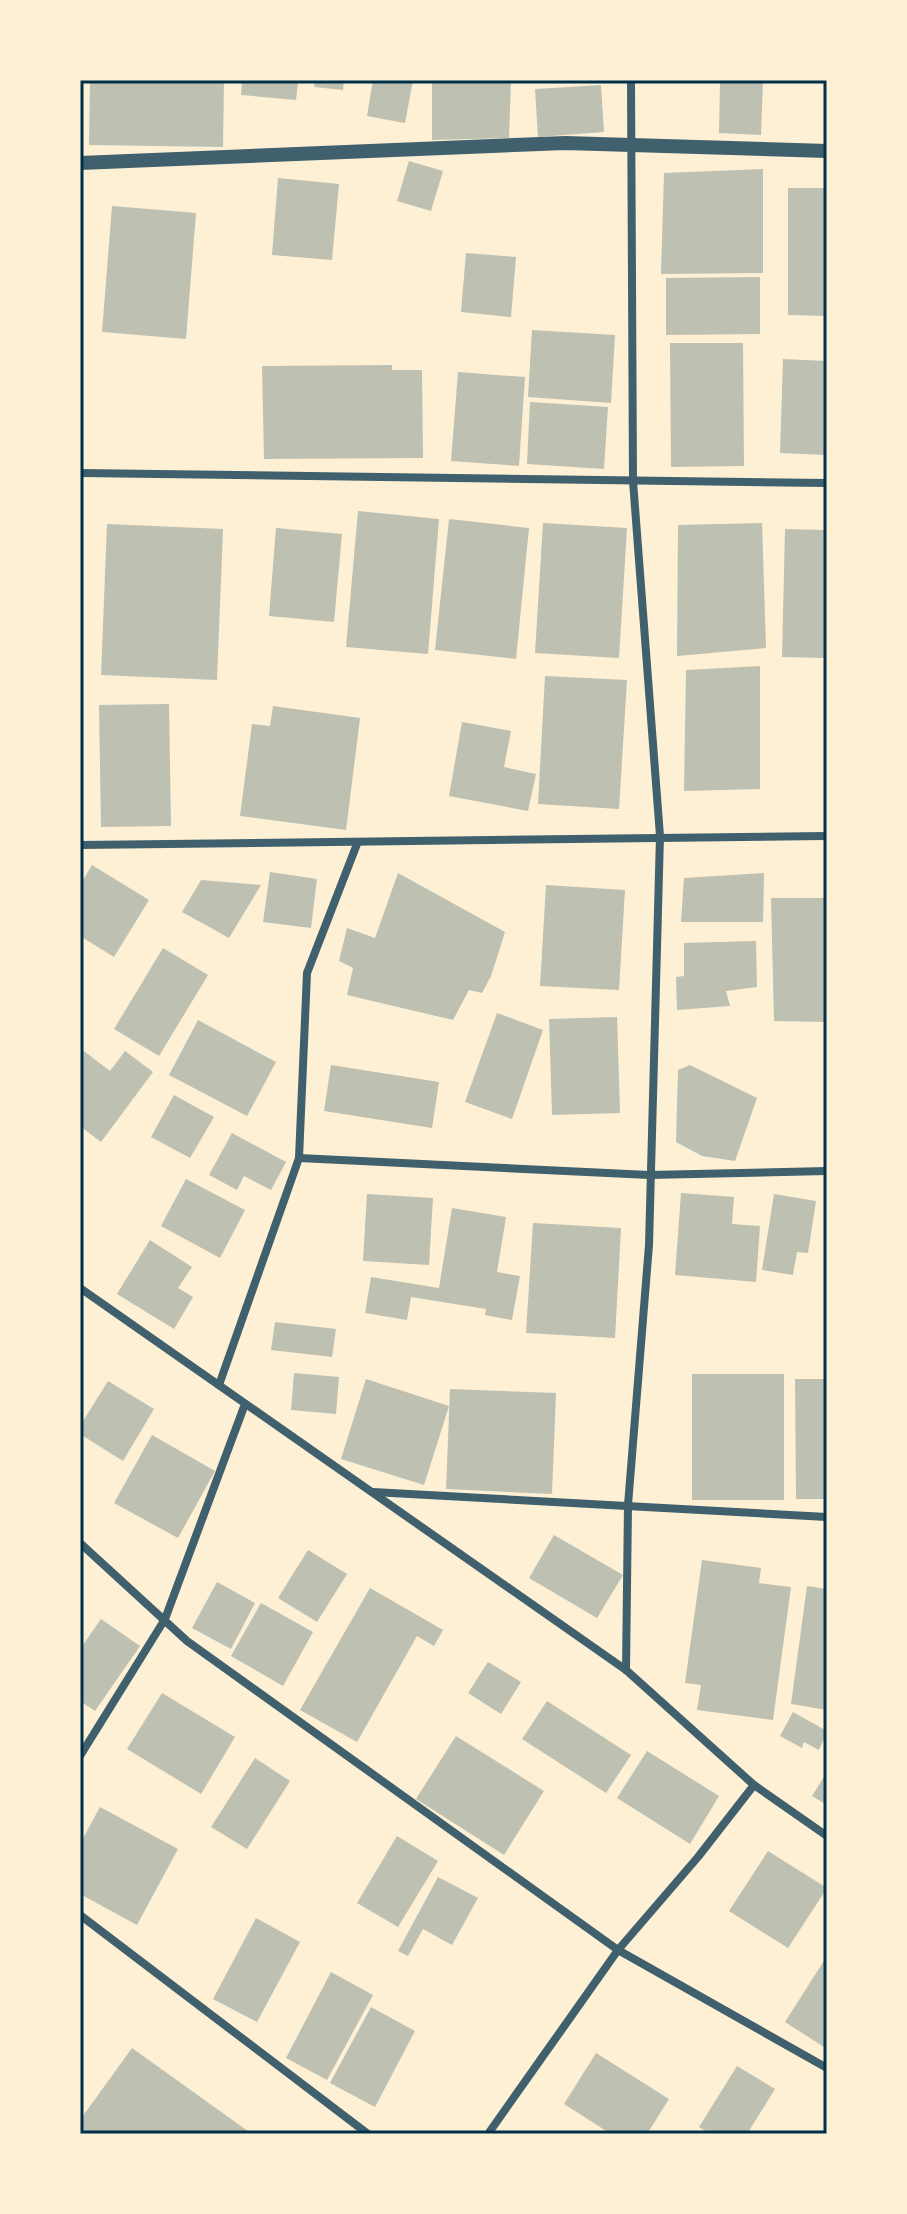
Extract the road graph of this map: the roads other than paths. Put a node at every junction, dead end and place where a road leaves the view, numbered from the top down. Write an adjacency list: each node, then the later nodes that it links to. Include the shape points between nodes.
1 (631, 80): 2 (street)
2 (631, 146): 3 (street); 4 (street, via 565,143); 6 (street)
3 (827, 151)
4 (80, 163)
5 (80, 473): 6 (street)
6 (633, 481): 7 (street); 8 (street)
7 (827, 483)
8 (660, 836): 9 (street); 10 (street); 14 (street)
9 (827, 836)
10 (357, 844): 11 (street); 12 (street, via 307,973)
11 (80, 845)
12 (299, 1158): 14 (street); 16 (street)
13 (827, 1171): 14 (street)
14 (649, 1175): 19 (street, via 649,1245)
15 (80, 1288): 16 (street)
16 (219, 1385): 17 (street)
17 (245, 1404): 18 (street); 22 (street)
18 (371, 1492): 19 (street); 23 (street)
19 (628, 1505): 20 (street); 23 (street)
20 (827, 1517)
21 (80, 1543): 22 (street)
22 (165, 1619): 24 (street); 28 (street, via 187,1641)
23 (626, 1670): 25 (street)
24 (80, 1756)
25 (754, 1785): 26 (street); 28 (street)
26 (827, 1836)
27 (80, 1915): 30 (street)
28 (618, 1950): 29 (street); 31 (street)
29 (827, 2068)
30 (368, 2134)
31 (488, 2134)

